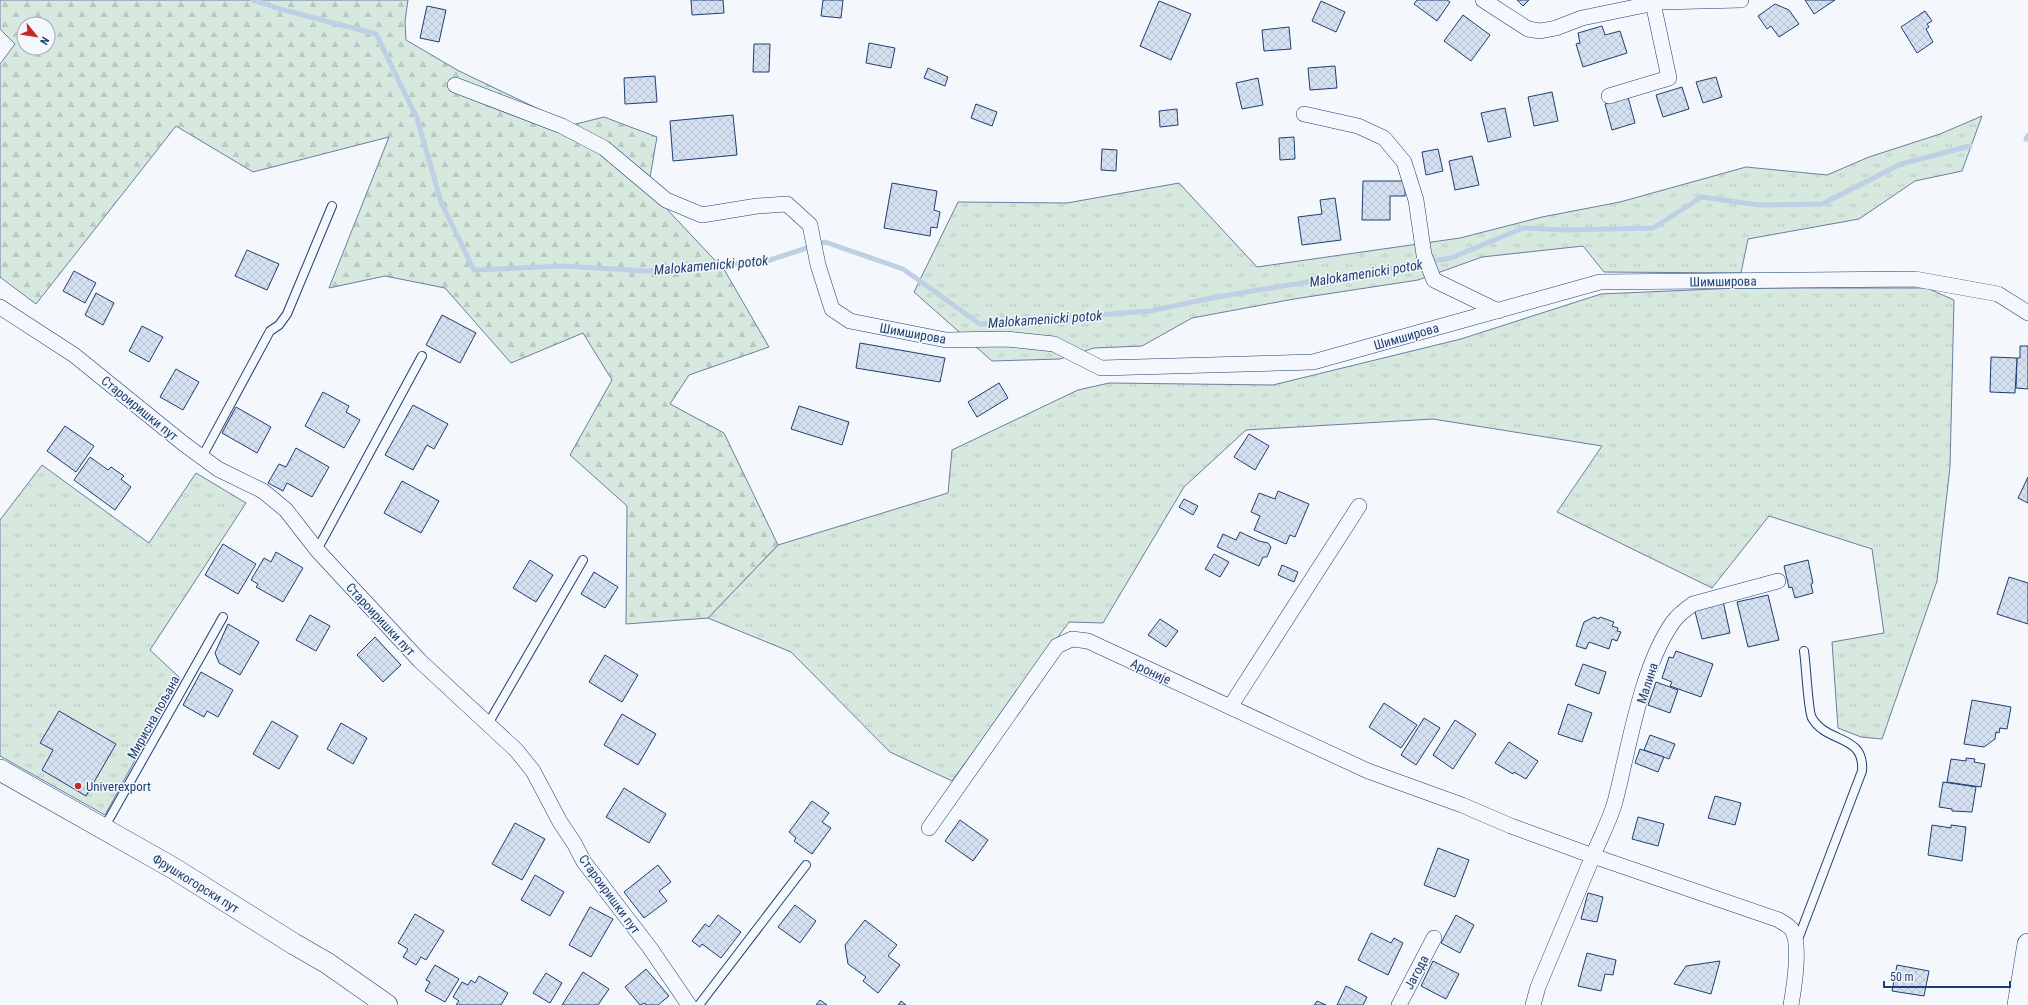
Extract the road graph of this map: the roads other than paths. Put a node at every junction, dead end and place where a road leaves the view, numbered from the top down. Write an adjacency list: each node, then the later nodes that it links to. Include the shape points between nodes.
1 (1483, 0): 3 (street, via 1528,29 1540,31 1582,18)
2 (1741, 0): 3 (street, via 1674,1)
3 (1653, 4): 5 (street, via 1670,78)
4 (455, 85): 9 (street, Шимширова, via 562,126 604,148 666,200 702,216 757,206 787,204 810,225 818,265 832,309 850,321 946,340 1007,338 1054,344 1101,368 1313,362)
5 (1609, 96)
6 (1304, 114): 9 (street, via 1358,126 1384,138 1404,162 1416,200 1424,255 1434,280)
7 (332, 206): 12 (lane, via 287,314 270,331)
8 (0, 307): 12 (street, Староиришки пут, via 74,355)
9 (1498, 310): 10 (street, Шимширова, via 1600,282 1915,279 1998,294)
10 (2028, 313)
11 (422, 356): 14 (lane)
12 (202, 457): 14 (street, Староиришки пут, via 218,469 263,491 286,510)
13 (1359, 506): 19 (street)
14 (317, 550): 20 (street, Староиришки пут, via 420,661)
15 (583, 560): 20 (lane)
16 (1778, 581): 24 (street, Малина, via 1693,604 1673,622 1649,673 1614,804)
17 (223, 617): 23 (lane, Мирисна пољана)
18 (1804, 651): 28 (lane, via 1811,717 1821,730 1859,751 1863,761 1862,771)
19 (1230, 707): 22 (street, Ароније, via 1088,641 1077,639 1062,643 1057,646); 24 (street, Ароније, via 1368,771)
20 (488, 724): 30 (street, Староиришки пут, via 516,750 533,771 584,862 650,948)
21 (0, 770): 23 (street, Фрушкогорски пут)
22 (929, 828)
23 (104, 829): 29 (street, Фрушкогорски пут, via 173,868 327,963)
24 (1593, 856): 28 (street, via 1779,920 1792,930); 33 (street, Малина)
25 (806, 866): 31 (lane)
26 (1434, 938): 32 (street, Јагода)
27 (2028, 944): 35 (street)
28 (1796, 947): 34 (street)
29 (387, 1005)
30 (689, 1005)
31 (700, 1005)
32 (1399, 1005)
33 (1532, 1005)
34 (1791, 1005)
35 (2018, 1005)

